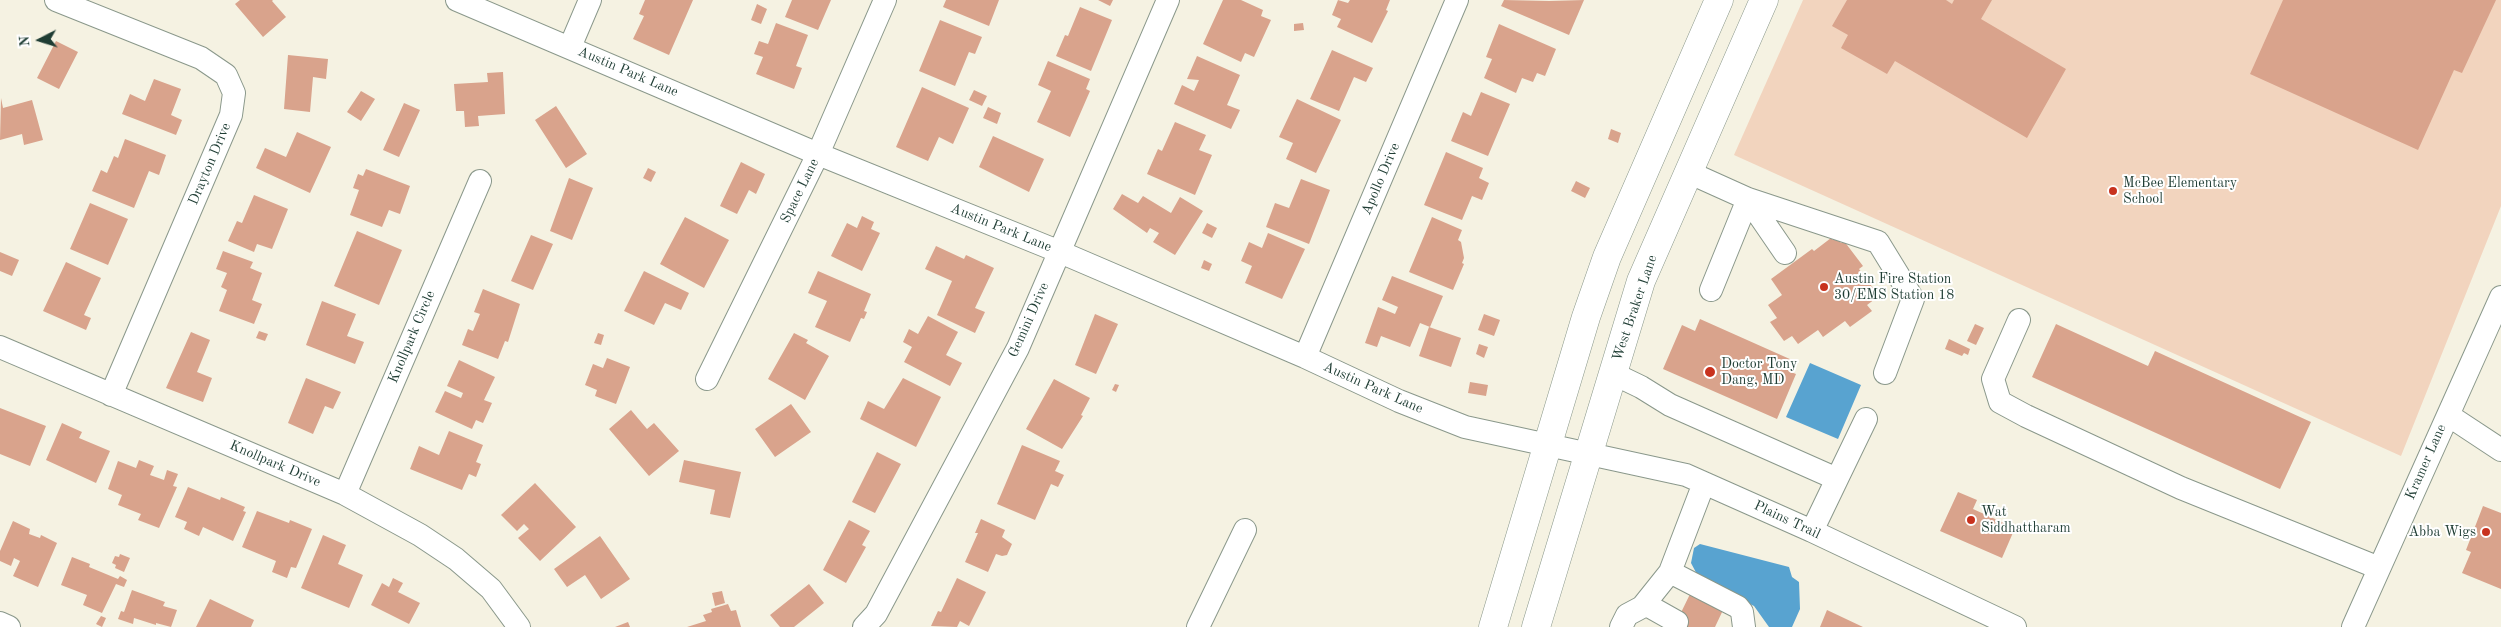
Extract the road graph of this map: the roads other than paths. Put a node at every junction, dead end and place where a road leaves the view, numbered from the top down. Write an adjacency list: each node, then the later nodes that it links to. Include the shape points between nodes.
1 (56, 0): 25 (street, Drayton Drive, via 201,58 226,75 234,93 232,115)
2 (457, 0): 9 (street, Austin Park Lane)
3 (590, 0): 9 (street)
4 (886, 0): 10 (street, Space Lane)
5 (1168, 0): 15 (street, Gemini Drive)
6 (1457, 0): 21 (street, Apollo Drive)
7 (1719, 0): 11 (main road)
8 (1764, 0): 12 (main road, West Braker Lane)
9 (570, 47): 10 (street, Austin Park Lane)
10 (818, 154): 15 (street, Austin Park Lane); 24 (street, Space Lane)
11 (1651, 156): 12 (main road); 28 (main road, via 1607,257)
12 (1688, 172): 14 (street); 23 (main road, West Braker Lane, via 1641,281)
13 (480, 181): 33 (street, Knollpark Circle)
14 (1748, 199): 16 (street); 17 (street); 22 (street, via 1878,242 1913,299)
15 (1060, 252): 21 (street, Austin Park Lane); 43 (street, Gemini Drive, via 1018,348 876,614)
16 (1785, 253)
17 (1711, 290)
18 (2501, 297): 26 (street, Kramer Lane)
19 (2019, 320): 36 (street, via 1993,379 2000,402 2181,488)
20 (0, 347): 25 (street, Knollpark Drive)
21 (1305, 357): 28 (street, Austin Park Lane, via 1399,401 1465,427)
22 (1885, 373)
23 (1612, 374): 30 (main road, West Braker Lane); 31 (street, via 1670,405)
24 (707, 379)
25 (111, 395): 33 (street, Knollpark Drive)
26 (2448, 415): 29 (street); 36 (street, Kramer Lane)
27 (1866, 419): 31 (street)
28 (1549, 445): 30 (street, Plains Trail); 45 (main road)
29 (2501, 450)
30 (1590, 454): 32 (street, Plains Trail, via 1686,475); 46 (main road, West Braker Lane)
31 (1837, 479): 35 (street)
32 (1704, 483): 35 (street, Plains Trail); 37 (street)
33 (345, 494): 42 (street, Knollpark Drive, via 420,535 456,559 491,589)
34 (1244, 530): 44 (street)
35 (1812, 531): 49 (street, Plains Trail)
36 (2378, 568): 50 (street, Kramer Lane)
37 (1670, 572): 38 (street); 48 (street, via 1738,606)
38 (1645, 604): 39 (street); 47 (street, via 1627,614)
39 (1676, 622)
40 (0, 623): 41 (street)
41 (9, 627)
42 (519, 627)
43 (864, 627)
44 (1198, 627)
45 (1493, 627)
46 (1536, 627)
47 (1621, 627)
48 (1744, 627)
49 (2015, 627)
50 (2353, 627)

